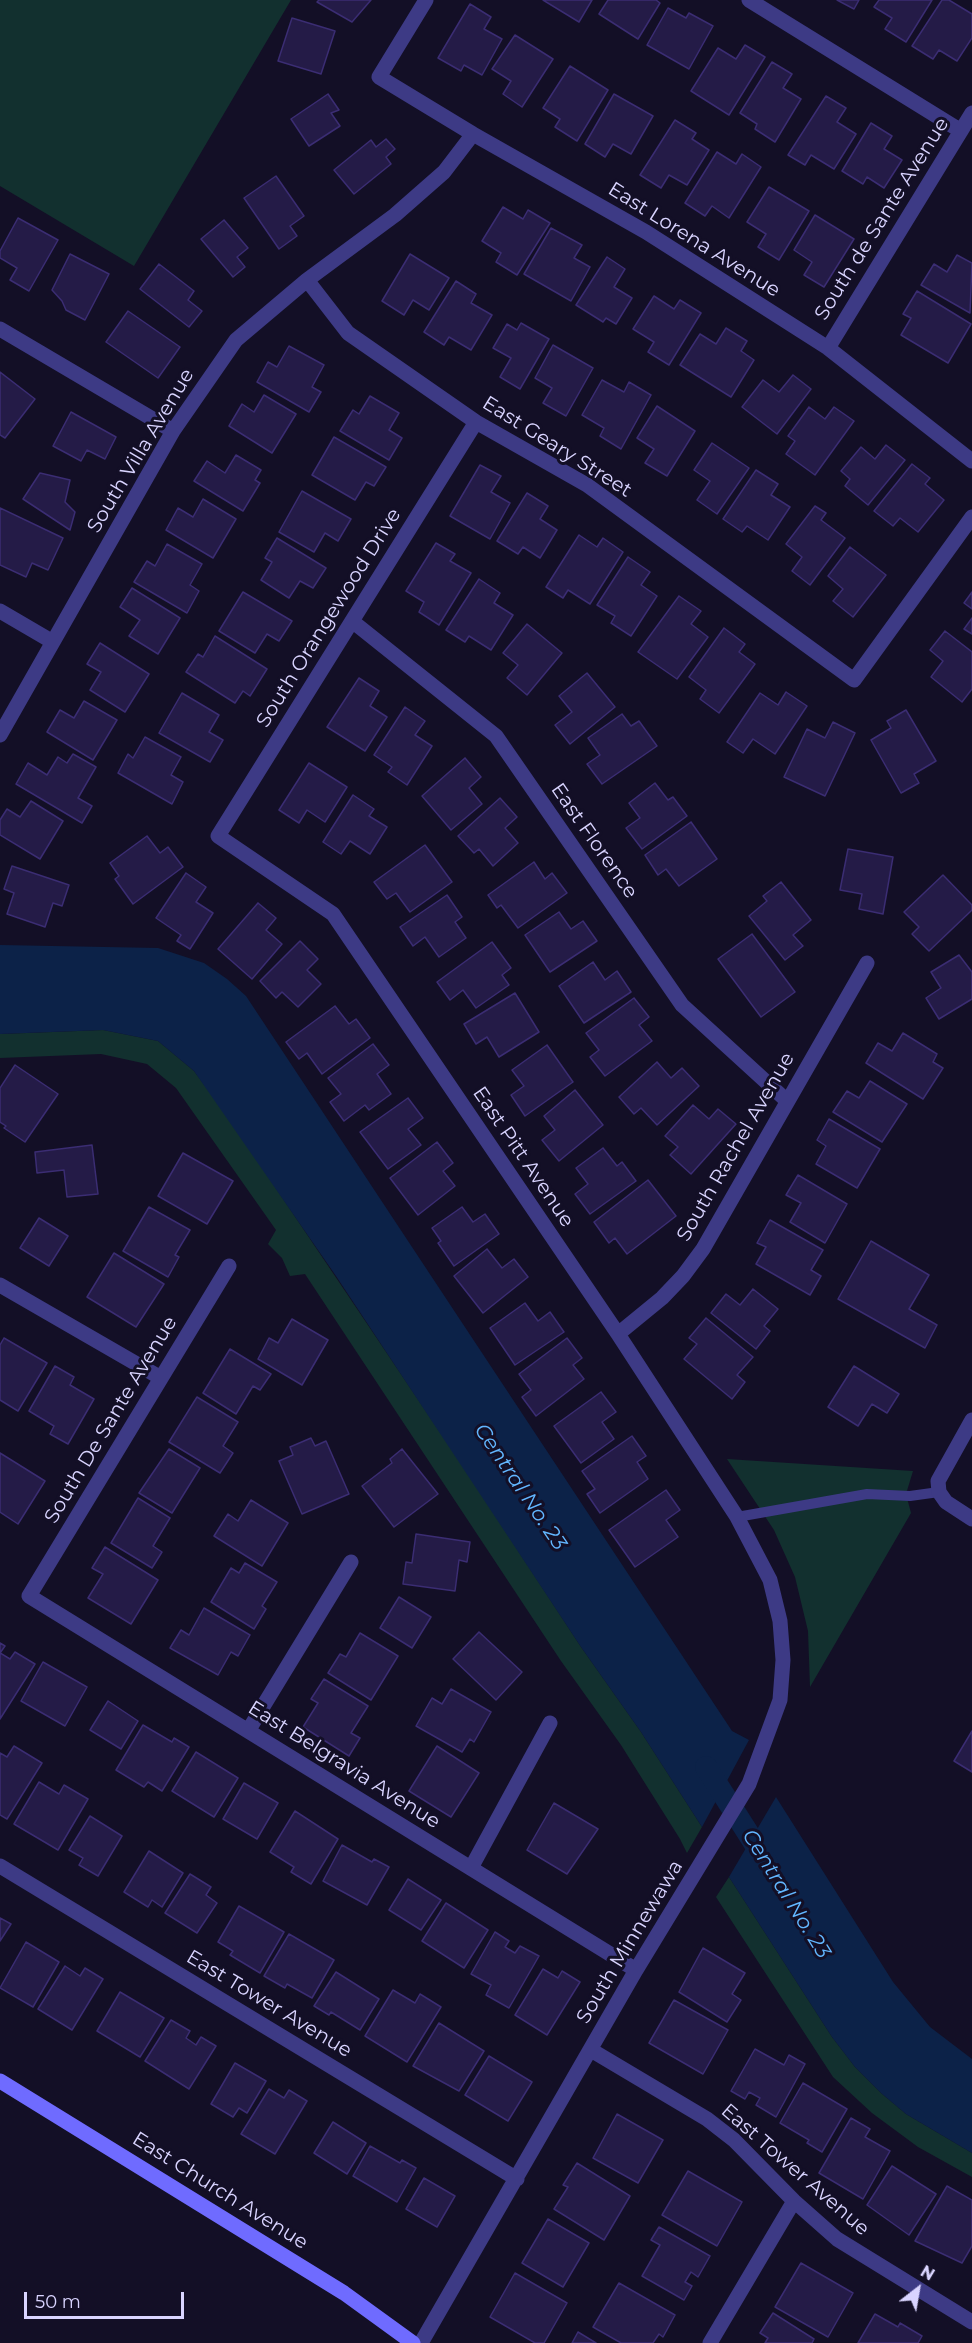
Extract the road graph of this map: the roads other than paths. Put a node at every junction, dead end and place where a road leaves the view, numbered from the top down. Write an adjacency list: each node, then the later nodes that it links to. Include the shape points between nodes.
1 (426, 0): 5 (street, East Lorena Avenue, via 379,77)
2 (749, 0): 4 (street)
3 (972, 113): 4 (street, South de Sante Avenue)
4 (961, 131): 8 (street, South de Sante Avenue)
5 (473, 134): 6 (street, South Villa Avenue, via 444,172 404,208); 8 (street, East Lorena Avenue, via 646,232)
6 (307, 280): 9 (street, East Geary Street, via 348,333); 10 (street, South Villa Avenue, via 236,340)
7 (0, 329): 10 (street)
8 (828, 348): 11 (street, East Lorena Avenue)
9 (476, 423): 12 (street, East Geary Street, via 587,485 854,680); 14 (street, South Orangewood Drive)
10 (173, 430): 15 (street, South Villa Avenue)
11 (972, 461)
12 (972, 517)
13 (0, 610): 15 (street)
14 (352, 621): 17 (street, South Orangewood Drive); 19 (street, East Florence, via 496,736 682,1005)
15 (53, 642): 16 (street, South Villa Avenue)
16 (0, 735)
17 (219, 836): 22 (street, East Pitt Avenue, via 333,914)
18 (867, 963): 19 (street, South Rachel Avenue)
19 (786, 1100): 22 (street, South Rachel Avenue, via 703,1249 662,1298)
20 (229, 1266): 23 (street, South De Sante Avenue)
21 (0, 1285): 23 (street)
22 (618, 1334): 26 (street, East Pitt Avenue)
23 (161, 1378): 30 (street, South De Sante Avenue)
24 (972, 1420): 25 (street, via 943,1468)
25 (939, 1492): 26 (lane, via 910,1496 867,1494); 27 (street, via 946,1502)
26 (737, 1517): 28 (street, East Pitt Avenue)
27 (972, 1519)
28 (751, 1540): 35 (street, South Minnewawa, via 770,1580 780,1621 780,1700 749,1784)
29 (351, 1562): 32 (street)
30 (29, 1596): 32 (street, East Belgravia Avenue)
31 (550, 1723): 34 (street)
32 (248, 1731): 34 (street, East Belgravia Avenue)
33 (0, 1866): 38 (street, East Tower Avenue)
34 (471, 1868): 35 (street, East Belgravia Avenue)
35 (636, 1970): 36 (street, South Minnewawa)
36 (591, 2050): 38 (street, South Minnewawa); 39 (street, East Tower Avenue, via 707,2119 734,2140)
37 (0, 2082): 41 (street, East Church Avenue, via 344,2293)
38 (517, 2179): 42 (street, South Minnewawa)
39 (794, 2201): 40 (street, East Tower Avenue, via 837,2239); 43 (street)
40 (972, 2322)
41 (413, 2343)
42 (421, 2343)
43 (710, 2343)

